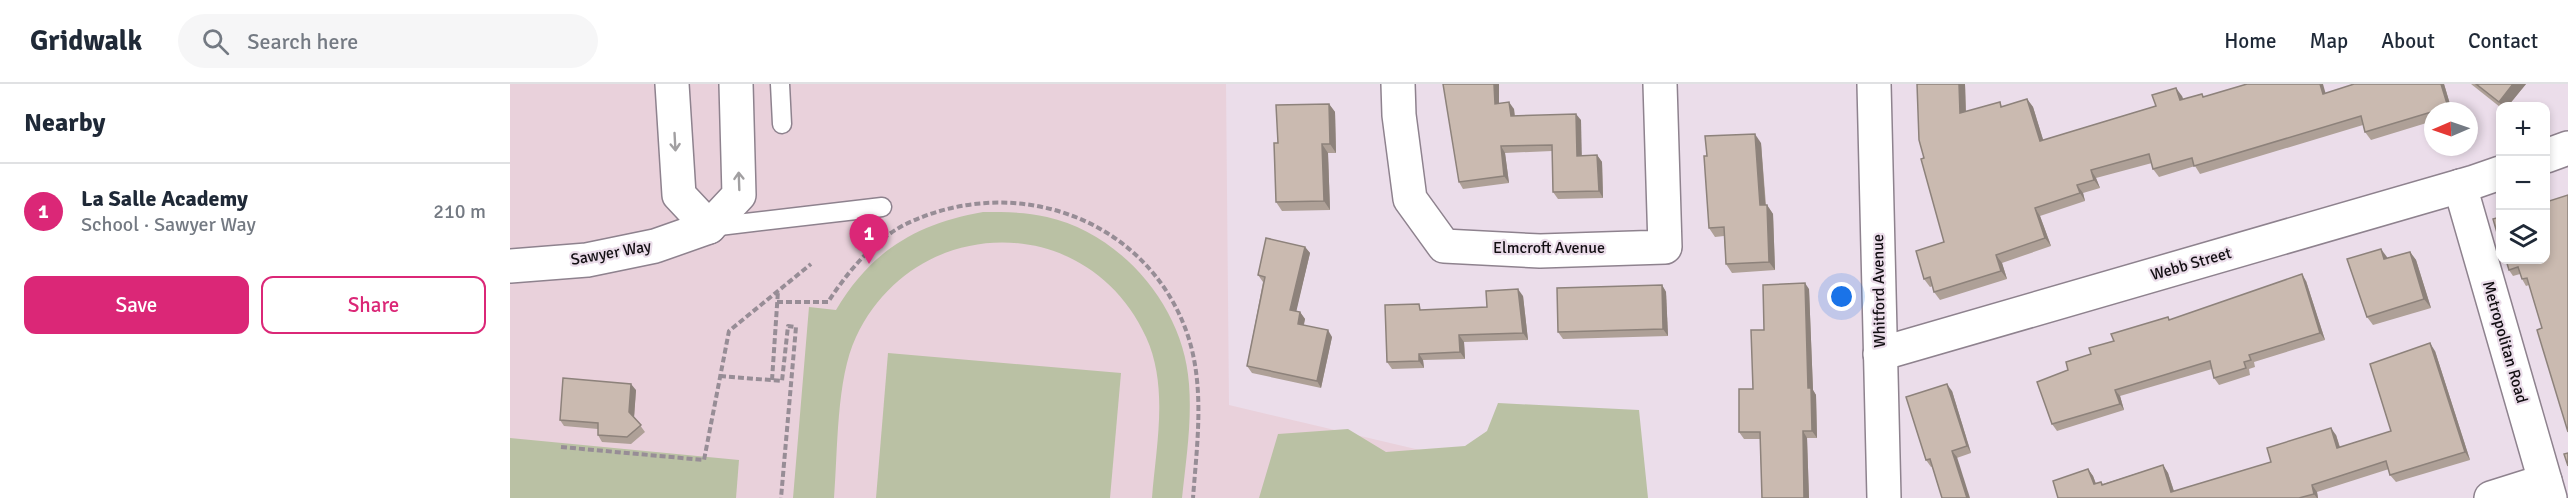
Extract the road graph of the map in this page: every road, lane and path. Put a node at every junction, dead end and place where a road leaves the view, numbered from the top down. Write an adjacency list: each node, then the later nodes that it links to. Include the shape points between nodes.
1 (672, 84): 13 (street, one-way to 13, via 679,195)
2 (736, 84): 13 (street, Sawyer Way, one-way to 2, via 739,195)
3 (780, 84): 7 (lane)
4 (1398, 84): 5 (street, Elmcroft Avenue, via 1410,199 1444,246 1540,251 1665,247)
5 (1660, 84)
6 (1874, 84): 18 (street, Whitford Avenue)
7 (782, 124)
8 (2568, 148): 9 (street)
9 (2550, 155)
10 (2496, 174): 11 (street, Webb Street)
11 (2460, 186): 18 (street, Webb Street); 22 (street, Metropolitan Road)
12 (882, 207): 13 (lane)
13 (709, 227): 15 (street, Sawyer Way, via 655,246 587,260)
14 (812, 264): 16 (path)
15 (510, 266)
16 (778, 291): 17 (path); 19 (path, via 729,331)
17 (777, 302): 20 (path); 24 (path, via 828,302 843,279 878,244 902,226 942,211 997,202 1043,205 1083,219 1125,244 1164,287 1188,335 1198,381)
18 (1880, 354): 25 (street, Whitford Avenue)
19 (720, 376): 20 (path); 21 (path, via 704,460)
20 (772, 380): 23 (path, via 782,381 788,326 796,327)
21 (561, 447)
22 (2547, 490): 26 (street)
23 (781, 498)
24 (1193, 498)
25 (1884, 498)
26 (2491, 498)

